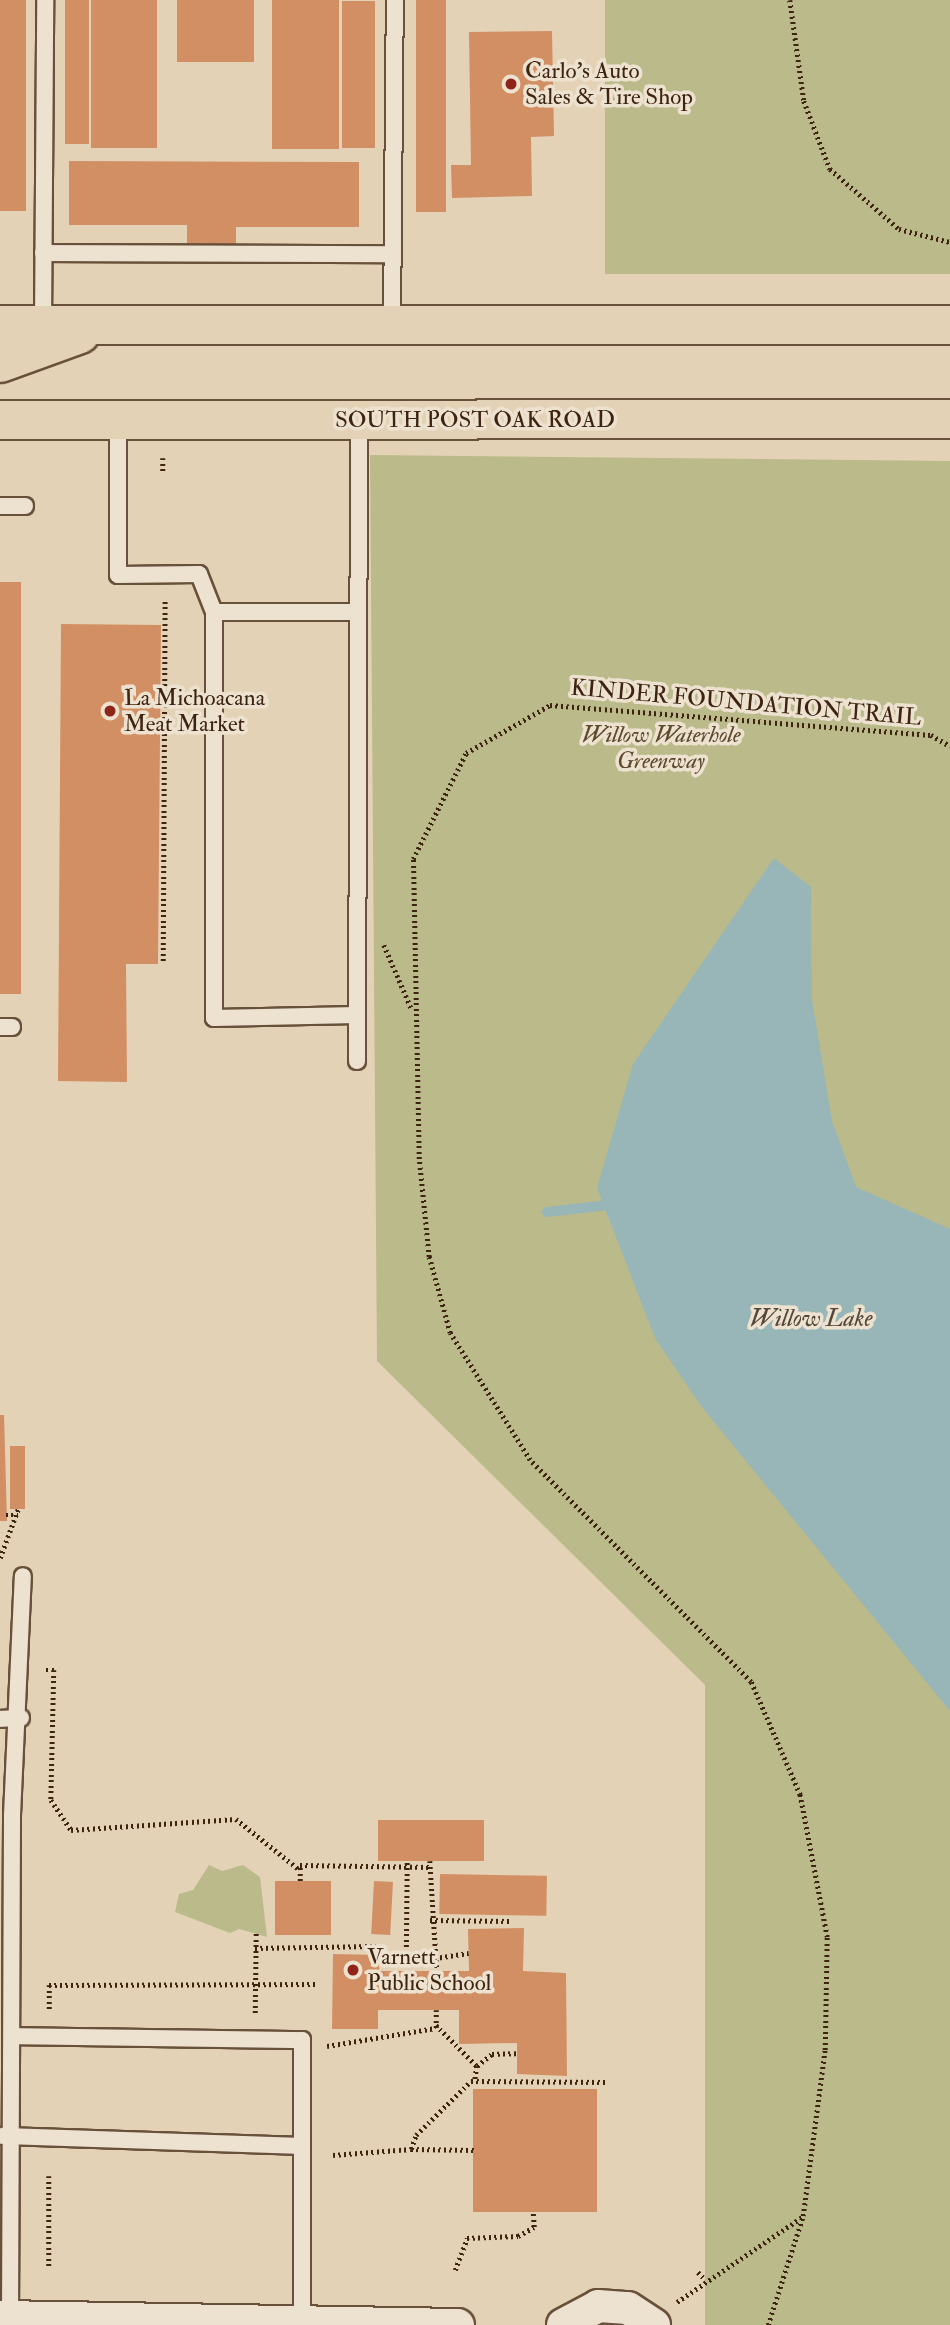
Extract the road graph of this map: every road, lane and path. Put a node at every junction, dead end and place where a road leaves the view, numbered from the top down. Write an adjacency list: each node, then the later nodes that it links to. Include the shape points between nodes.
1 (45, 0): 5 (lane)
2 (394, 0): 6 (lane)
3 (790, 0): 4 (path, via 804,101 830,169 899,229)
4 (950, 242)
5 (43, 253): 6 (lane); 8 (lane)
6 (392, 254): 10 (lane)
7 (0, 325): 8 (highway)
8 (43, 325): 9 (highway)
9 (105, 325): 10 (highway); 12 (highway)
10 (392, 325): 11 (highway)
11 (950, 326)
12 (0, 363)
13 (950, 403): 14 (highway)
14 (912, 419): 15 (highway, SOUTH POST OAK ROAD); 17 (highway, SOUTH POST OAK ROAD)
15 (950, 419)
16 (118, 420): 17 (highway, SOUTH POST OAK ROAD); 18 (highway, SOUTH POST OAK ROAD); 22 (lane, via 118,575 199,574)
17 (359, 420): 23 (lane)
18 (0, 421)
19 (0, 506): 20 (lane)
20 (25, 506)
21 (165, 592): 26 (path)
22 (214, 612): 23 (lane); 28 (lane, via 214,1018)
23 (358, 612): 25 (lane)
24 (950, 746): 27 (path, KINDER FOUNDATION TRAIL, via 931,734 550,705 466,753 413,859)
25 (357, 936): 27 (path, via 387,947); 28 (lane)
26 (163, 961)
27 (414, 1014): 66 (path, KINDER FOUNDATION TRAIL, via 428,1245 450,1333 530,1460 751,1682 800,1795 827,1937 825,2050)
28 (357, 1016): 29 (lane)
29 (357, 1061)
30 (6, 1515): 31 (path, via 18,1512)
31 (0, 1558)
32 (23, 1576): 34 (lane)
33 (38, 1670): 37 (path, via 54,1670 51,1800 71,1829 236,1819)
34 (21, 1718): 35 (lane); 52 (lane, via 12,1815)
35 (0, 1719)
36 (407, 1863): 37 (path, via 300,1865); 39 (path, via 430,1864); 44 (path)
37 (300, 1870): 38 (path)
38 (300, 1881)
39 (430, 1920): 40 (path); 45 (path)
40 (510, 1922)
41 (256, 1933): 42 (path)
42 (255, 1948): 44 (path, via 374,1946); 47 (path)
43 (468, 1954): 45 (path)
44 (406, 1958): 45 (path)
45 (435, 1958): 46 (path)
46 (438, 1971)
47 (254, 1984): 48 (path); 49 (path, via 49,1985); 53 (path)
48 (318, 1984)
49 (49, 2009)
50 (436, 2010): 51 (path)
51 (436, 2025): 54 (path, via 335,2046); 56 (path)
52 (12, 2036): 53 (lane); 59 (lane)
53 (255, 2040): 54 (lane)
54 (302, 2044): 60 (lane)
55 (517, 2053): 56 (path, via 492,2054)
56 (477, 2066): 57 (path)
57 (475, 2081): 58 (path); 61 (path, via 416,2135)
58 (606, 2082)
59 (6, 2136): 60 (lane, via 70,2143); 71 (lane)
60 (302, 2146): 72 (lane)
61 (411, 2149): 62 (path); 63 (path)
62 (474, 2150)
63 (333, 2155)
64 (49, 2176): 67 (path)
65 (533, 2213): 68 (path, via 534,2227 518,2236 467,2238)
66 (803, 2216): 73 (path, via 736,2266 698,2284); 76 (path, KINDER FOUNDATION TRAIL)
67 (49, 2267)
68 (455, 2270)
69 (698, 2272): 70 (path)
70 (705, 2279)
71 (5, 2318): 72 (street)
72 (302, 2320): 74 (street)
73 (653, 2324): 75 (street, via 628,2308 598,2306)
74 (458, 2325)
75 (563, 2325)
76 (768, 2325)

